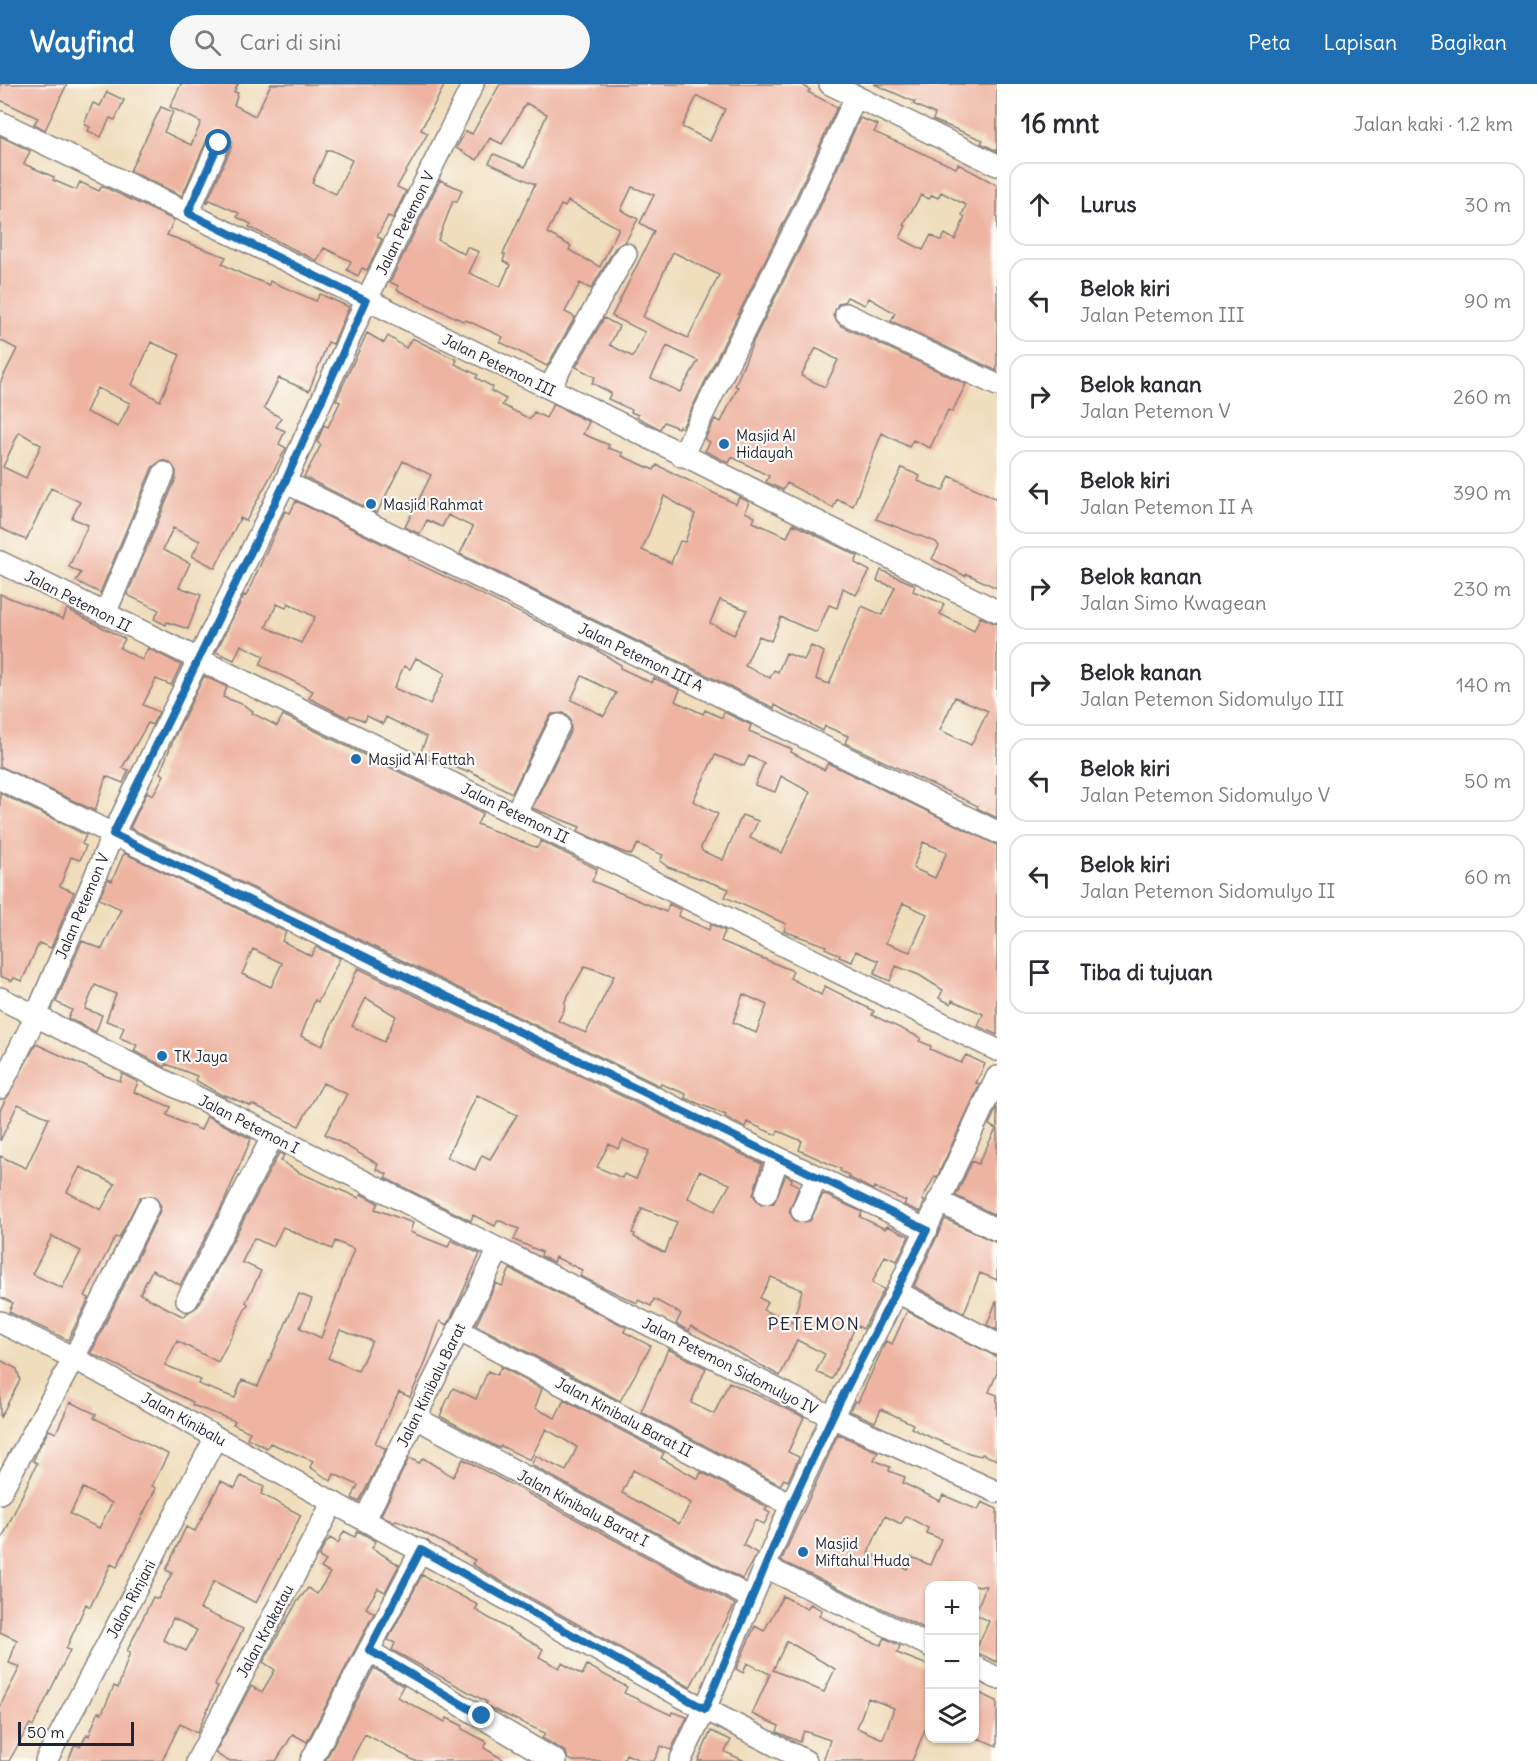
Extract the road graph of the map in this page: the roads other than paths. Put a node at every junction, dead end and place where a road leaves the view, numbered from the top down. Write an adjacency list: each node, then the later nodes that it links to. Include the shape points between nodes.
1 (473, 84): 9 (street, Jalan Petemon V)
2 (830, 84): 3 (street)
3 (856, 96): 6 (street); 13 (street, via 804,211)
4 (0, 122): 7 (street, Jalan Petemon III)
5 (219, 143): 7 (street)
6 (997, 165)
7 (188, 213): 9 (street, Jalan Petemon III)
8 (626, 254): 12 (street)
9 (366, 301): 12 (street, Jalan Petemon III); 15 (street, Jalan Petemon V)
10 (846, 314): 11 (street)
11 (997, 385)
12 (549, 387): 13 (street, Jalan Petemon III)
13 (682, 456): 17 (street, Jalan Petemon III)
14 (164, 473): 18 (street)
15 (285, 482): 19 (street, Jalan Petemon V); 23 (street, Jalan Petemon III A)
16 (0, 562): 18 (street, Jalan Petemon II)
17 (997, 611)
18 (105, 614): 19 (street, Jalan Petemon II)
19 (198, 660): 22 (street, Jalan Petemon II); 24 (street, Jalan Petemon V)
20 (559, 725): 22 (street)
21 (0, 779): 24 (street)
22 (516, 813): 27 (street, Jalan Petemon II)
23 (997, 832)
24 (113, 834): 26 (street, Jalan Petemon V); 31 (street)
25 (0, 998): 26 (street, Jalan Petemon I)
26 (36, 1016): 29 (street, Jalan Petemon V); 30 (street, Jalan Petemon I)
27 (997, 1050)
28 (997, 1077): 34 (street)
29 (0, 1088)
30 (273, 1136): 39 (street, Jalan Petemon I); 41 (street)
31 (778, 1158): 32 (street); 33 (street)
32 (817, 1176): 36 (street); 37 (street)
33 (766, 1193)
34 (938, 1201): 37 (street); 38 (street)
35 (148, 1207): 45 (street)
36 (802, 1211)
37 (927, 1230): 40 (street)
38 (997, 1230)
39 (498, 1251): 43 (street, Jalan Kinibalu Barat); 46 (street, Jalan Petemon Sidomulyo IV)
40 (897, 1292): 44 (street); 46 (street)
41 (187, 1300)
42 (0, 1322): 45 (street, Jalan Kinibalu)
43 (458, 1330): 47 (street, Jalan Kinibalu Barat); 52 (street, Jalan Kinibalu Barat II)
44 (997, 1344)
45 (74, 1358): 48 (street, Jalan Kinibalu); 50 (street)
46 (832, 1417): 49 (street, Jalan Petemon Sidomulyo IV); 52 (street)
47 (416, 1418): 53 (street, Jalan Kinibalu Barat); 56 (street, Jalan Kinibalu Barat I)
48 (216, 1437): 51 (street, Jalan Kinibalu); 62 (street, Jalan Rinjani)
49 (997, 1492)
50 (0, 1493)
51 (333, 1502): 53 (street, Jalan Kinibalu); 63 (street, Jalan Krakatau)
52 (791, 1505): 55 (street)
53 (365, 1520): 54 (street, Jalan Kinibalu)
54 (421, 1550): 58 (street); 61 (street, Jalan Kinibalu)
55 (763, 1566): 56 (street); 57 (street)
56 (751, 1598): 61 (street)
57 (925, 1644)
58 (369, 1650): 64 (street); 65 (street)
59 (979, 1669): 60 (street)
60 (997, 1678)
61 (705, 1709): 66 (street); 67 (street, Jalan Kinibalu)
62 (46, 1761)
63 (196, 1761)
64 (311, 1761)
65 (556, 1761)
66 (680, 1761)
67 (806, 1761)

